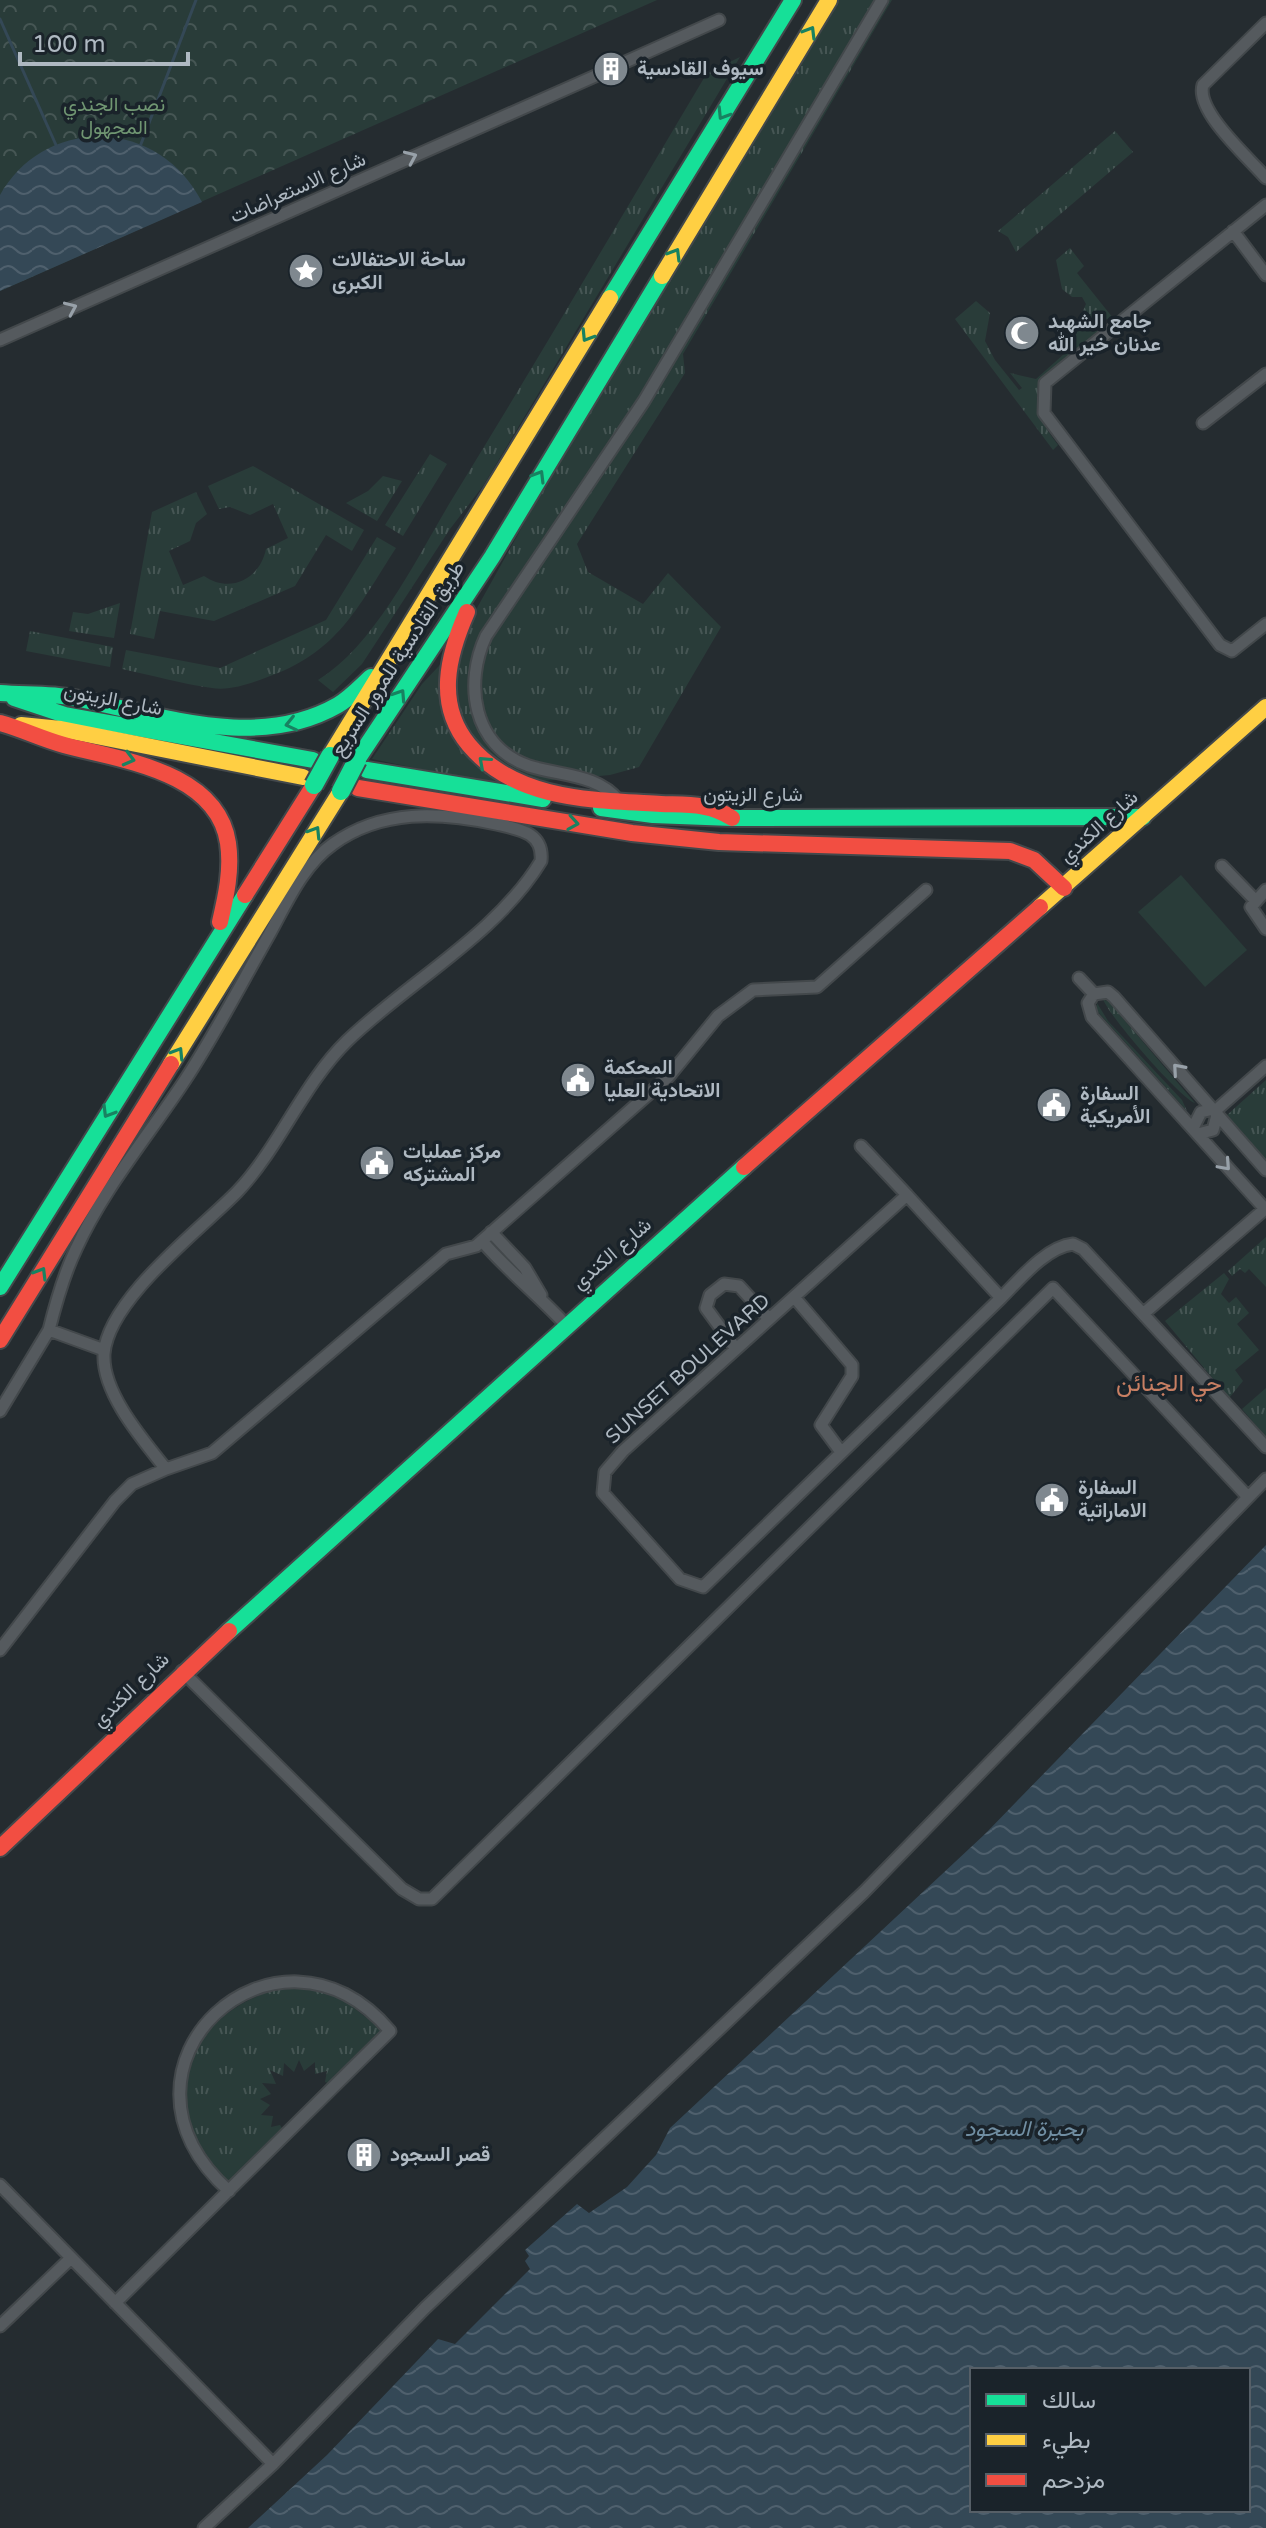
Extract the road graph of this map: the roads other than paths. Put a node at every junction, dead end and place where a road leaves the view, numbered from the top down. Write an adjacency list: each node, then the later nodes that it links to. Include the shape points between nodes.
1 (793, 0): 15 (main road, طريق القادسية للمرور السريع, one-way to 15)
2 (829, 0): 13 (main road, طريق القادسية للمرور السريع, one-way to 2)
3 (882, 0): 23 (street, via 644,401 477,656 474,699 492,739 507,754 527,765 605,785)
4 (719, 20): 10 (street, شارع الاستعراضات, one-way to 4)
5 (1264, 27): 6 (street, via 1201,91 1206,109)
6 (1266, 178)
7 (1266, 205): 8 (street)
8 (1233, 231): 9 (street); 14 (street, via 1045,383 1044,413 1220,645 1232,651)
9 (1266, 275)
10 (0, 340)
11 (1266, 374): 12 (street)
12 (1203, 423)
13 (492, 557): 20 (main road, طريق القادسية للمرور السريع, one-way to 13); 23 (main road, one-way to 13, via 511,781 481,761 457,729 449,709 447,669)
14 (1266, 624)
15 (397, 646): 16 (main road, one-way to 16, via 365,684 332,708 276,727 235,728 68,697); 19 (main road, طريق القادسية للمرور السريع)
16 (6, 695): 18 (main road, via 33,708 37,716 30,722); 19 (main road, شارع الزيتون, via 65,715)
17 (1266, 707): 24 (main road, شارع الكندي)
18 (5, 723): 21 (main road, شارع الزيتون, via 61,729); 32 (main road, one-way to 32, via 62,744 149,765 195,789 222,825 231,857 230,886)
19 (322, 758): 21 (main road, طريق القادسية للمرور السريع, bridge)
20 (362, 765): 22 (main road, طريق القادسية للمرور السريع, bridge); 23 (main road)
21 (308, 781): 32 (main road, طريق القادسية للمرور السريع)
22 (349, 790): 25 (main road, one-way to 25); 52 (main road, طريق القادسية للمرور السريع, one-way to 22)
23 (631, 806): 24 (main road, شارع الزيتون, via 710,806 732,818); 25 (main road)
24 (1143, 817): 27 (main road, شارع الكندي)
25 (632, 833): 27 (main road, via 719,842 1010,851 1034,860)
26 (1222, 866): 30 (street)
27 (1064, 888): 50 (main road, شارع الكندي)
28 (926, 890): 42 (street, via 817,987 753,990 718,1016 669,1076)
29 (1266, 890): 30 (street)
30 (1255, 900): 31 (street, via 1252,912)
31 (1266, 929)
32 (214, 942): 44 (main road, طريق القادسية للمرور السريع, one-way to 44)
33 (1079, 978): 34 (street)
34 (1094, 994): 36 (street, one-way to 34, via 1114,997 1108,992); 37 (street, via 1088,1003 1092,1017)
35 (1266, 1066): 36 (street)
36 (1215, 1112): 37 (street, via 1201,1112); 37 (street, via 1213,1130); 39 (street)
37 (1195, 1131): 41 (street, one-way to 41)
38 (861, 1146): 40 (street)
39 (1266, 1170)
40 (907, 1195): 45 (street, SUNSET BOULEVARD); 46 (street)
41 (1265, 1206): 48 (street)
42 (491, 1232): 43 (street); 47 (street, via 525,1268)
43 (482, 1241): 47 (street, via 513,1278); 58 (street, via 446,1254 212,1453)
44 (0, 1287)
45 (794, 1297): 49 (street, SUNSET BOULEVARD); 57 (street, via 852,1365 852,1376 821,1425)
46 (1001, 1298): 48 (street, SUNSET BOULEVARD, via 1053,1250 1073,1244); 57 (street, SUNSET BOULEVARD)
47 (546, 1303): 50 (street)
48 (1143, 1314): 56 (street, SUNSET BOULEVARD)
49 (769, 1319): 53 (street, SUNSET BOULEVARD); 53 (street, via 739,1286 724,1284 715,1290 706,1308)
50 (565, 1324): 62 (main road, شارع الكندي)
51 (49, 1330): 54 (street); 54 (street, via 88,1225 186,1079 313,862 367,825 408,816 466,818 530,833 541,861 522,890 346,1043 238,1191 176,1246 145,1282); 55 (street)
52 (0, 1340)
53 (736, 1349): 57 (street, SUNSET BOULEVARD, via 605,1472 603,1493 680,1579 703,1587)
54 (104, 1350): 58 (street, via 104,1366 123,1411)
55 (0, 1411)
56 (1266, 1447)
57 (841, 1452)
58 (166, 1469): 61 (street, via 132,1484 115,1501)
59 (1266, 1479): 60 (street)
60 (1248, 1497): 62 (street, via 1053,1288 425,1901 402,1889); 69 (street, via 864,1892 425,2308)
61 (0, 1650)
62 (182, 1671): 63 (main road, شارع الكندي)
63 (0, 1848)
64 (0, 2185): 66 (street)
65 (229, 2191): 65 (street, via 390,2031 372,2009 344,1991 312,1982 280,1983 248,1991 205,2024 184,2064 181,2118 198,2158); 67 (street)
66 (70, 2259): 67 (street); 68 (street)
67 (115, 2303): 69 (street)
68 (0, 2326)
69 (273, 2464): 70 (street)
70 (204, 2528)

